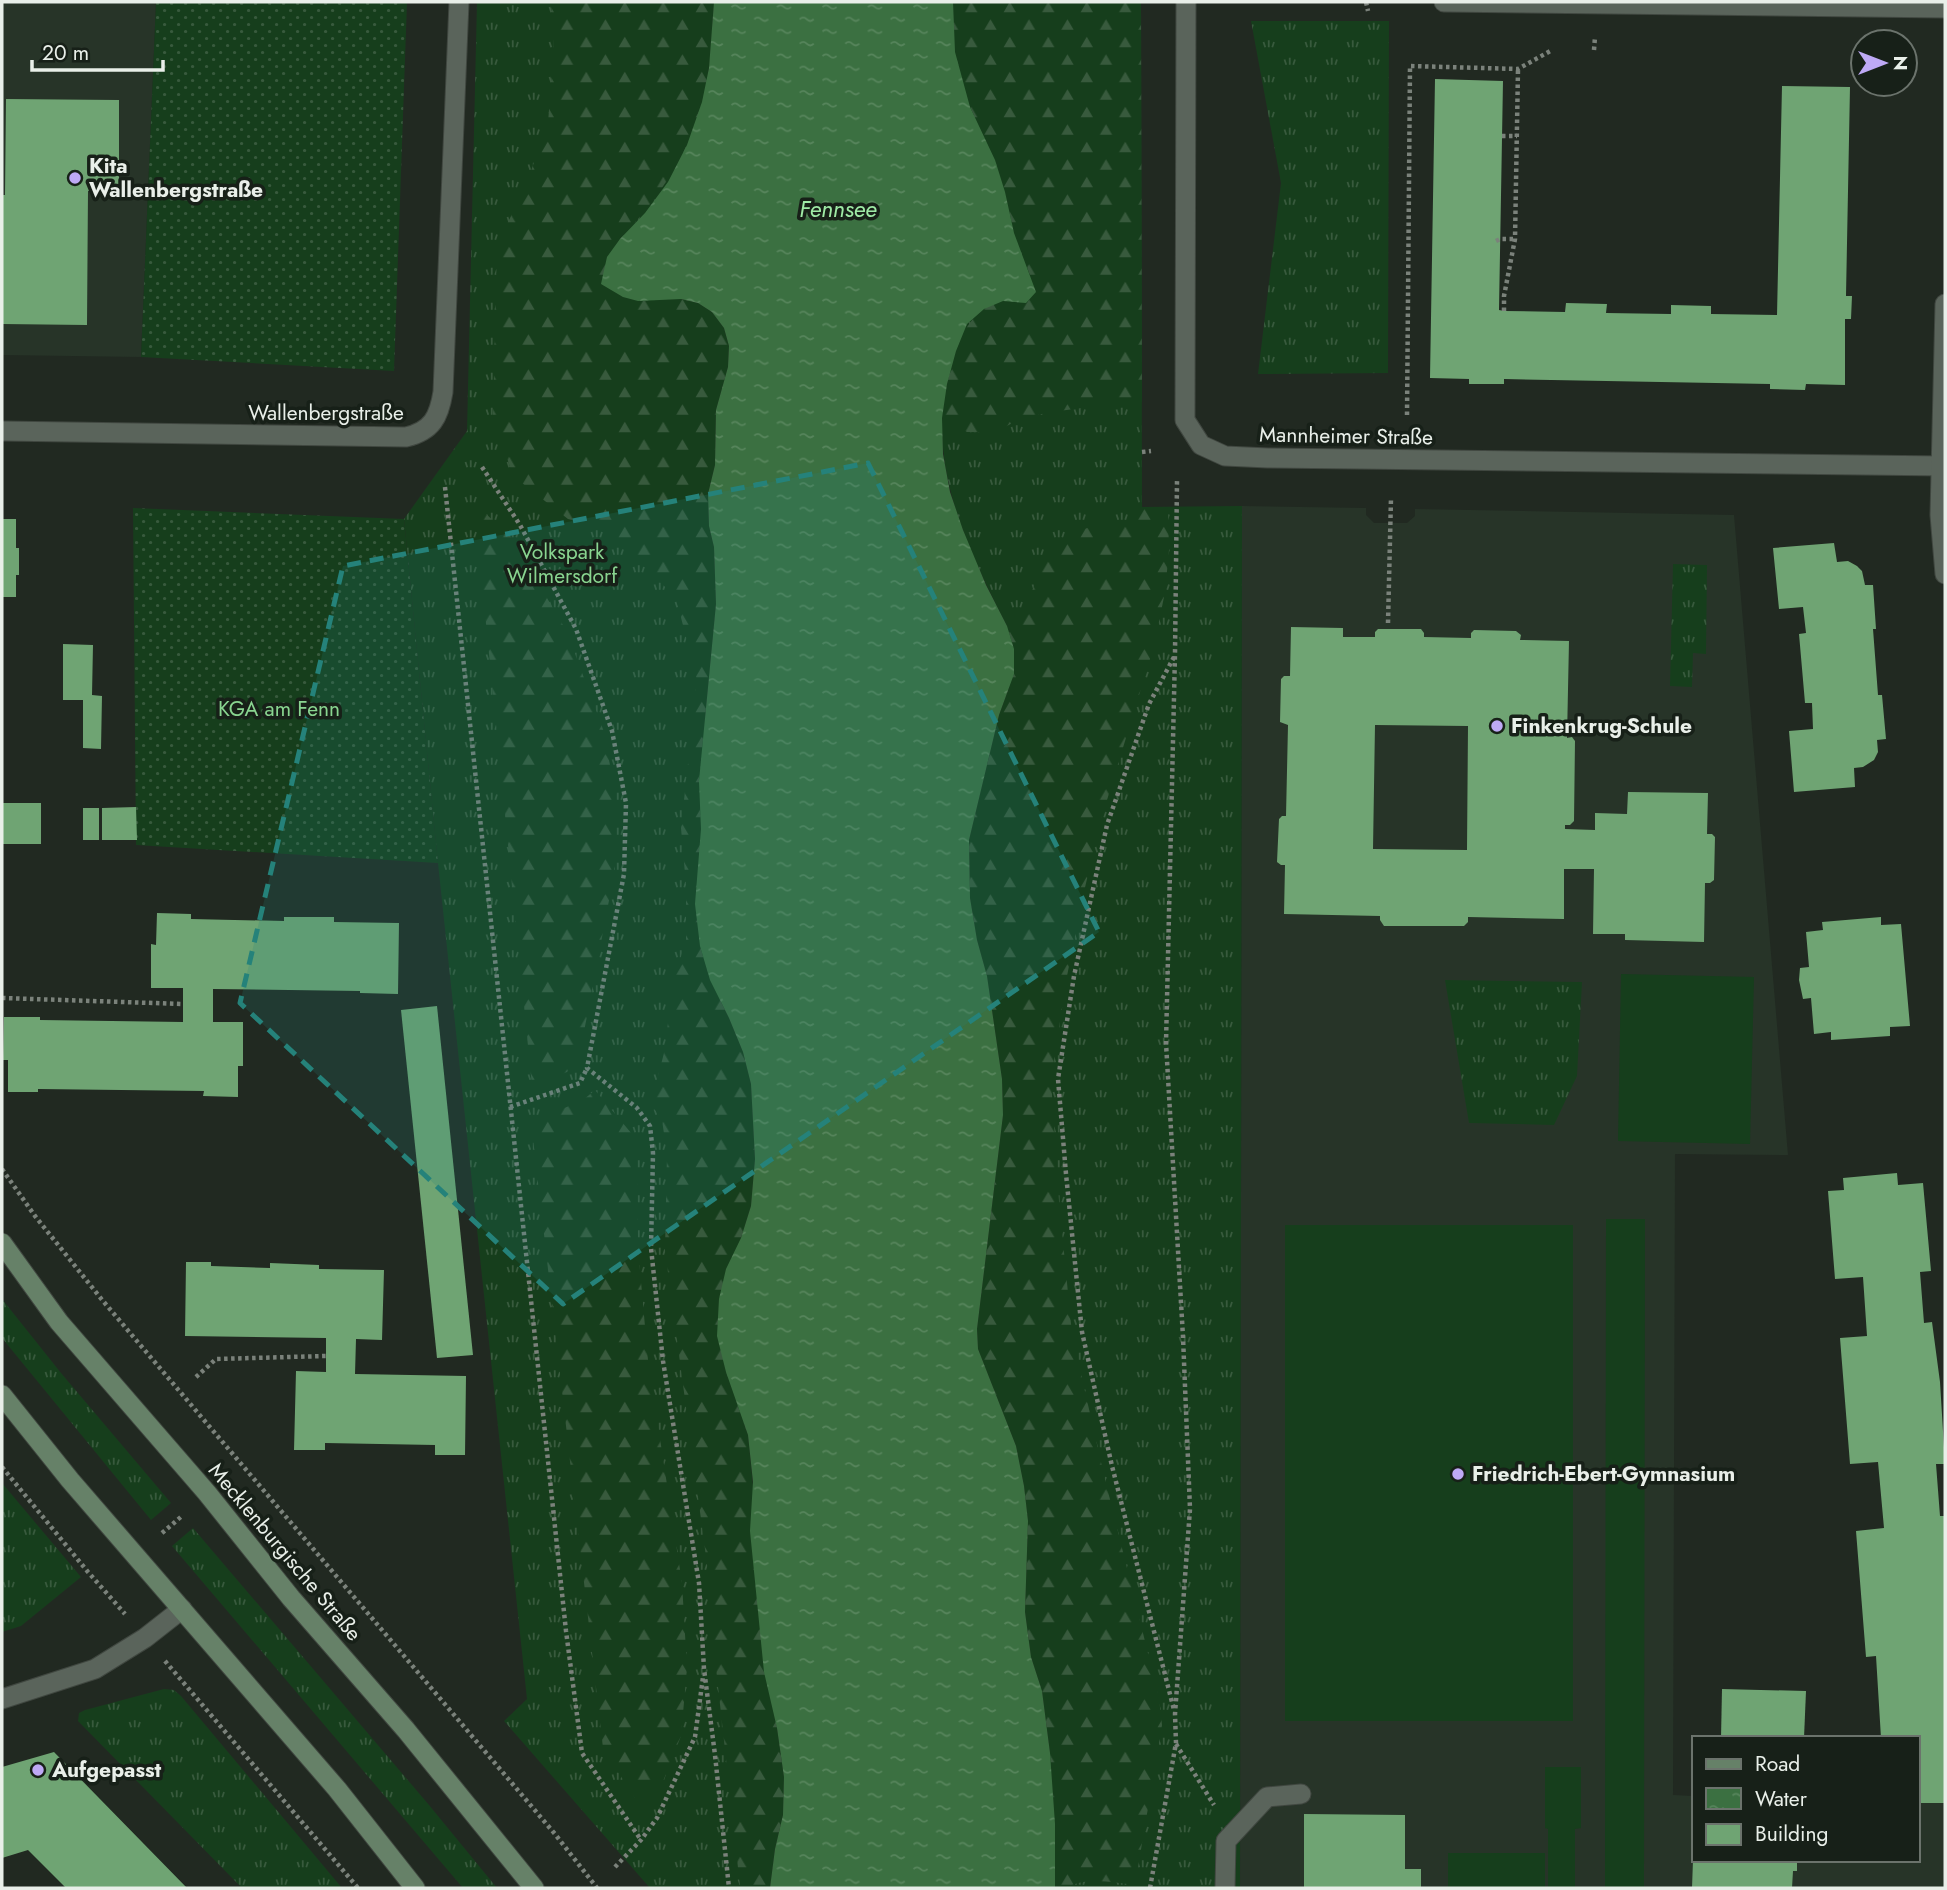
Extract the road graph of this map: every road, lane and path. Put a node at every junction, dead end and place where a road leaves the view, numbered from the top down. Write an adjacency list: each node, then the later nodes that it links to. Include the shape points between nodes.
1 (459, 2): 16 (street, Wallenbergstraße, via 443,392 435,420 423,432 406,437)
2 (1185, 2): 19 (street, Mannheimer Straße, via 1185,420 1201,444 1225,456 1268,458)
3 (1366, 2): 6 (path)
4 (1444, 2): 5 (street)
5 (1945, 8)
6 (1368, 11)
7 (1552, 50): 8 (path)
8 (1518, 69): 10 (path); 15 (path, via 1410,66)
9 (1502, 136): 10 (path)
10 (1517, 136): 11 (path)
11 (1515, 239): 12 (path); 14 (path)
12 (1496, 241)
13 (1945, 304): 19 (street)
14 (1504, 311)
15 (1407, 415)
16 (2, 431)
17 (1151, 451): 18 (path)
18 (1142, 452)
19 (1943, 466): 24 (street, via 1940,515)
20 (482, 467): 29 (path, via 520,525 576,629 612,731 626,803 624,874)
21 (1177, 481): 26 (path)
22 (445, 487): 30 (path)
23 (1391, 498): 25 (path)
24 (1945, 574)
25 (1388, 623)
26 (1175, 654): 44 (path, via 1166,1044 1190,1509); 44 (path, via 1149,704 1107,825 1074,976 1058,1079 1082,1332)
27 (2, 998): 28 (path)
28 (183, 1004)
29 (587, 1068): 30 (path, via 580,1083); 41 (path, via 637,1108 650,1126 650,1248 699,1583)
30 (510, 1107): 47 (path, via 582,1753)
31 (2, 1169): 53 (path, via 103,1301)
32 (2, 1243): 52 (main road, Mecklenburgische Straße, via 59,1322 406,1730)
33 (327, 1356): 34 (path, via 215,1359)
34 (196, 1377)
35 (2, 1395): 40 (main road)
36 (2, 1467): 39 (path)
37 (182, 1516): 38 (path)
38 (162, 1533)
39 (88, 1572)
40 (182, 1609): 43 (street, via 95,1669); 51 (main road, via 337,1789)
41 (704, 1669): 47 (path, via 695,1737 657,1818); 54 (path)
42 (185, 1685): 50 (path)
43 (2, 1699)
44 (1175, 1714): 45 (path)
45 (1176, 1743): 48 (path, via 1212,1800); 55 (path)
46 (1301, 1794): 48 (street, via 1267,1797)
47 (641, 1840): 49 (path)
48 (1226, 1841): 56 (street)
49 (615, 1867)
50 (358, 1888)
51 (415, 1888)
52 (534, 1888)
53 (597, 1888)
54 (729, 1888)
55 (1150, 1888)
56 (1225, 1888)

